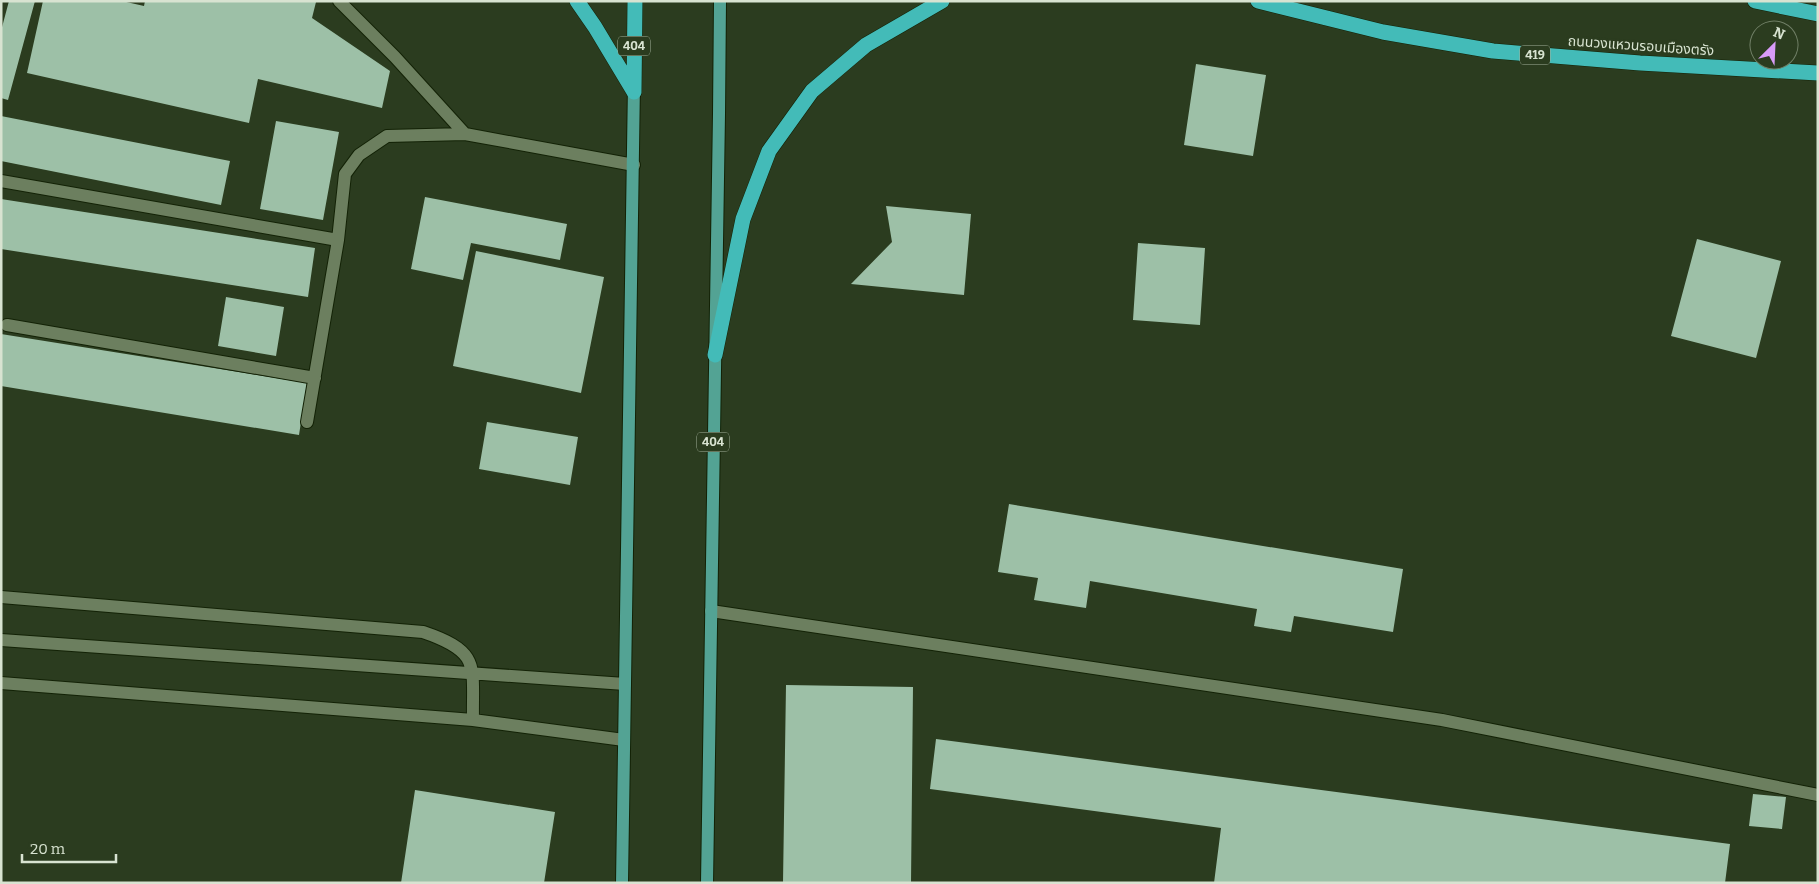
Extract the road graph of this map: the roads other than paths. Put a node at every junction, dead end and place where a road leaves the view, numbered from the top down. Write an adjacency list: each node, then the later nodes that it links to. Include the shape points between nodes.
1 (339, 1): 11 (lane)
2 (577, 1): 10 (highway)
3 (635, 1): 10 (highway, 404)
4 (720, 1): 16 (main road, 404)
5 (942, 1): 16 (highway, via 866,44 812,91 768,151 743,219)
6 (1755, 1): 8 (highway)
7 (1257, 2): 9 (highway, ถนนวงแหวนรอบเมืองตรัง / 419, via 1383,32 1493,51 1640,64)
8 (1817, 11)
9 (1818, 73)
10 (634, 92): 12 (main road, 404)
11 (465, 134): 12 (lane); 14 (lane, via 387,136 359,155 345,174)
12 (634, 165): 24 (main road, 404)
13 (1, 181): 14 (lane)
14 (338, 240): 17 (lane)
15 (7, 326): 17 (lane)
16 (715, 355): 20 (main road, 404)
17 (315, 378): 18 (lane)
18 (307, 422)
19 (1, 597): 22 (lane, via 423,632 462,650 470,661)
20 (711, 611): 27 (lane, via 1442,720); 29 (main road, 404)
21 (1, 640): 22 (lane)
22 (472, 674): 24 (lane); 25 (lane)
23 (1, 684): 25 (lane)
24 (625, 684): 26 (main road, 404)
25 (473, 720): 26 (lane)
26 (624, 740): 28 (main road, 404)
27 (1818, 795)
28 (622, 883)
29 (707, 883)

